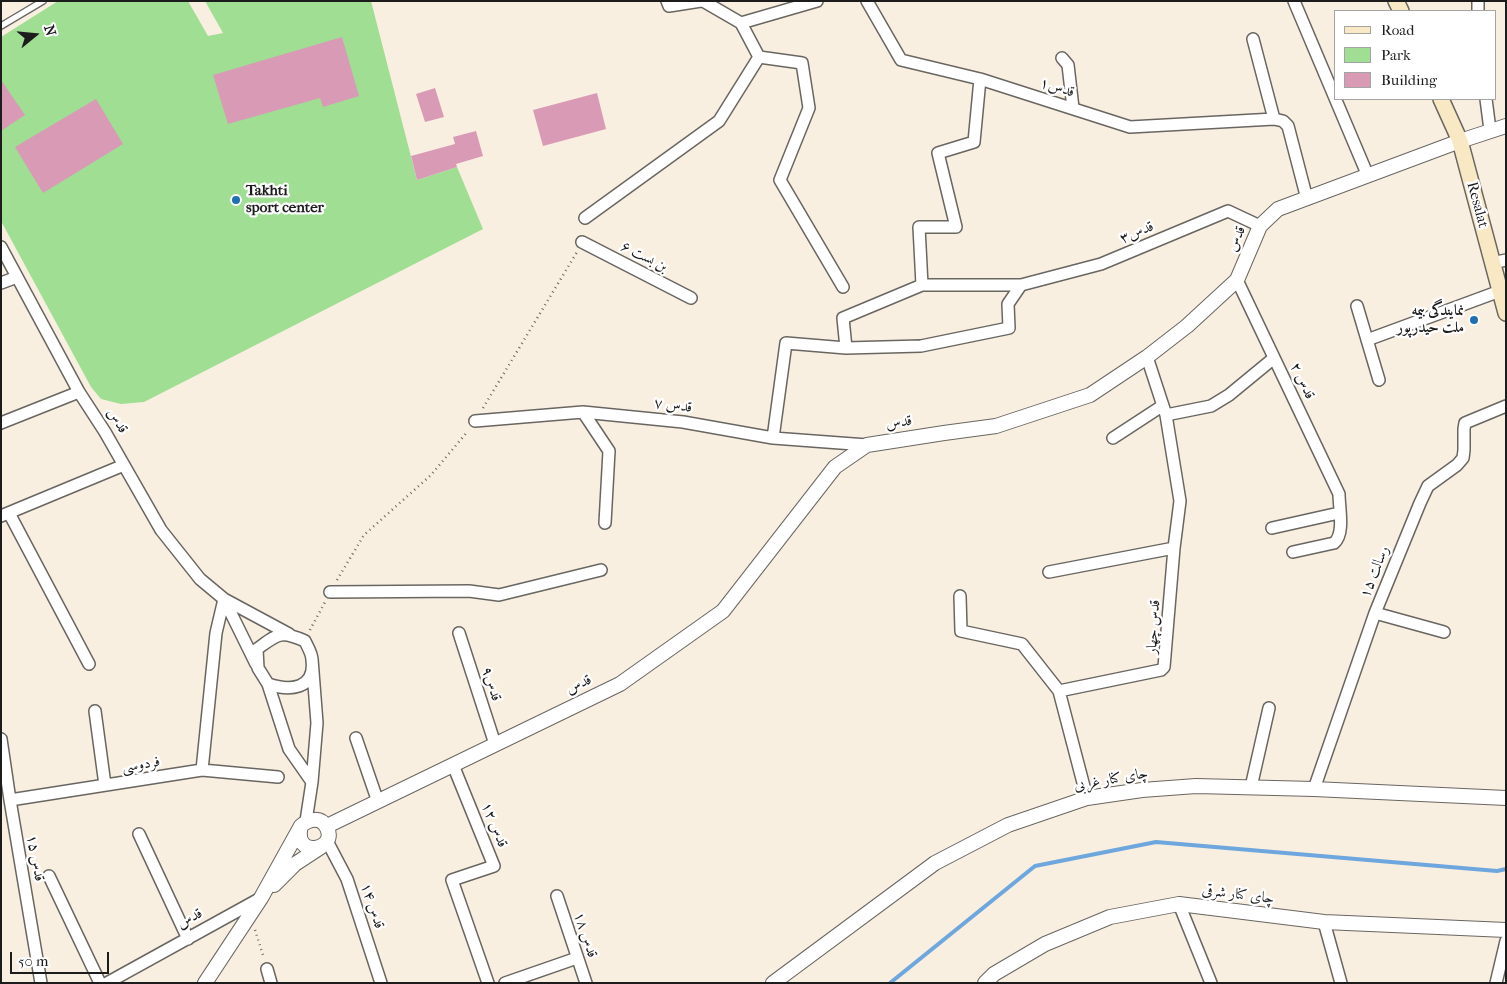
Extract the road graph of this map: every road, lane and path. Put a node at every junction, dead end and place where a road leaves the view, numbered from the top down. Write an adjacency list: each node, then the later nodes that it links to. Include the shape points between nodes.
1 (43, 1): 8 (lane)
2 (667, 1): 3 (street, via 669,6)
3 (702, 1): 7 (street)
4 (816, 1): 7 (street)
5 (867, 1): 12 (street, قدس۱, via 901,60)
6 (1294, 1): 13 (street)
7 (741, 23): 10 (street)
8 (1, 26)
9 (1253, 39): 18 (street)
10 (759, 57): 24 (street, via 719,121); 34 (street, via 802,63 809,108 780,180)
11 (1062, 58): 17 (street, via 1068,65)
12 (980, 80): 17 (street, قدس۱); 33 (street, via 974,142 938,153 956,226 919,227)
13 (1334, 96)
14 (1336, 100): 22 (street)
15 (1441, 100): 21 (main road, Resalat)
16 (1486, 100): 20 (street)
17 (1072, 108): 18 (street, قدس۱, via 1130,127)
18 (1274, 119): 23 (street, via 1288,126)
19 (1506, 126): 20 (street, قدس)
20 (1490, 130): 21 (street, قدس)
21 (1460, 141): 22 (street, قدس); 28 (main road, Resalat)
22 (1368, 176): 23 (street, قدس)
23 (1307, 199): 25 (street, قدس, via 1278,209)
24 (585, 218)
25 (1260, 226): 30 (street, قدس); 32 (street, قدس۳, via 1228,211 1101,264)
26 (582, 242): 36 (street, بن بست ۶); 48 (path)
27 (1, 247): 29 (street, قدس)
28 (1499, 261): 35 (main road, Resalat)
29 (17, 277): 31 (street); 44 (street, قدس)
30 (1238, 280): 41 (street, قدس); 42 (street, قدس ۲)
31 (1, 283)
32 (1021, 285): 33 (street, قدس۳); 40 (street, via 1008,304 1009,328 921,346)
33 (922, 286): 40 (street, قدس۳, via 843,318)
34 (843, 287)
35 (1500, 291): 38 (main road, Resalat); 39 (street)
36 (692, 298)
37 (1357, 306): 39 (street)
38 (1506, 314)
39 (1367, 340): 43 (street)
40 (846, 348): 50 (street, via 786,343)
41 (1147, 357): 46 (street, قدس چهار); 52 (street, قدس, via 1090,395 996,426)
42 (1274, 358): 46 (street, via 1211,406); 55 (street, قدس ۲, via 1339,494)
43 (1379, 380)
44 (79, 392): 49 (street); 53 (street, قدس)
45 (1506, 406): 65 (street, رسالت ۱۵, via 1466,423 1463,458 1428,486)
46 (1164, 410): 51 (street); 58 (street, قدس چهار, via 1180,501)
47 (583, 412): 48 (street, قدس ۷); 50 (street, قدس ۷, via 683,422); 56 (street, via 609,451)
48 (476, 421): 62 (path, via 431,475 364,535)
49 (1, 423)
50 (773, 438): 52 (street, قدس ۷)
51 (1112, 438)
52 (866, 445): 79 (street, قدس, via 835,467 723,611 620,684)
53 (124, 465): 54 (street); 64 (street, قدس, via 161,530 200,579)
54 (5, 514): 71 (street)
55 (1339, 514): 57 (street); 59 (street, via 1339,539)
56 (605, 523)
57 (1272, 528)
58 (1174, 548): 61 (street); 74 (street, قدس چهار, via 1164,667)
59 (1293, 552)
60 (602, 570): 62 (street, via 499,595 469,590)
61 (1049, 572)
62 (330, 592): 69 (path)
63 (960, 596): 74 (street, via 961,631 1022,644)
64 (224, 599): 68 (street); 72 (street); 81 (street, via 216,633)
65 (1375, 613): 66 (street); 86 (street, رسالت ۱۵)
66 (1444, 632)
67 (458, 633): 79 (street, قدس۹)
68 (289, 634): 69 (street); 72 (street, via 276,636 257,650)
69 (305, 641): 70 (street)
70 (312, 659): 73 (street, via 311,676 304,684 289,688); 83 (street, قدس, via 317,723)
71 (89, 664)
72 (258, 668): 73 (street)
73 (268, 684): 83 (street, via 289,749)
74 (1059, 691): 87 (street)
75 (1269, 708): 85 (street)
76 (95, 711): 84 (street)
77 (356, 738): 90 (street)
78 (2, 739): 89 (street, قدس ۱۵)
79 (495, 744): 80 (street, قدس)
80 (453, 765): 90 (street, قدس); 112 (street, قدس ۱۲, via 494,866 452,880)
81 (202, 770): 82 (street, فردوسی); 84 (street, فردوسی)
82 (278, 777)
83 (312, 782): 91 (street, قدس)
84 (105, 785): 89 (street, فردوسی)
85 (1252, 787): 86 (street, چای کنار غربی); 87 (street, چای کنار غربی, via 1196,786)
86 (1314, 789): 88 (street, چای کنار غربی)
87 (1087, 798): 115 (street, چای کنار غربی, via 1008,825 935,863)
88 (1506, 798)
89 (10, 800): 106 (street, قدس ۱۵)
90 (378, 802): 92 (street, قدس)
91 (304, 824): 92 (street, via 314,819); 94 (street, via 299,834 301,841 314,849); 97 (street, قدس)
92 (327, 826): 94 (street, via 329,834)
93 (139, 834): 102 (street)
94 (324, 844): 97 (street, قدس, via 295,864); 111 (street, قدس ۱۴, via 347,879)
95 (49, 876): 107 (street)
96 (556, 896): 104 (street, قدس ۱۸)
97 (262, 898): 99 (street, قدس); 102 (street, قدس)
98 (1179, 904): 100 (street, چای کنار شرقی); 116 (street, چای کنار شرقی, via 1110,916 1044,944 994,974); 117 (street)
99 (250, 914): 105 (path); 109 (street, قدس)
100 (1324, 922): 101 (street, چای کنار شرقی); 118 (street)
101 (1506, 930)
102 (188, 939): 108 (street, قدس)
103 (1506, 941): 119 (street)
104 (577, 958): 113 (street); 114 (street, قدس ۱۸)
105 (267, 970): 110 (street)
106 (41, 983)
107 (100, 983)
108 (107, 983)
109 (205, 983)
110 (271, 983)
111 (380, 983)
112 (488, 983)
113 (505, 983)
114 (586, 983)
115 (773, 983)
116 (985, 983)
117 (1211, 983)
118 (1341, 983)
119 (1496, 983)

